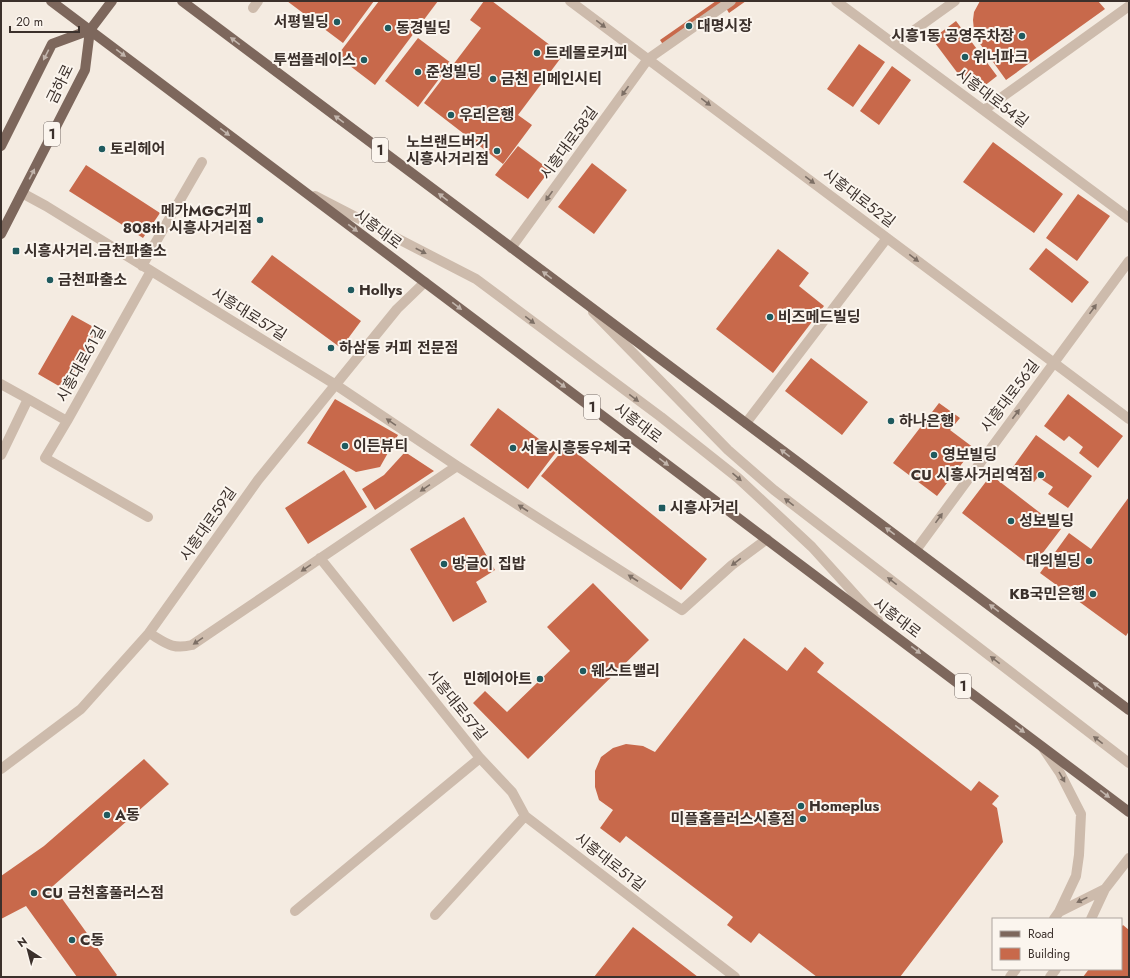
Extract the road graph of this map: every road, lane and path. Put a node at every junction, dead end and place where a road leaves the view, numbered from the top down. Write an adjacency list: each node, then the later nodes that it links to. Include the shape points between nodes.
1 (51, 1): 9 (main road, 시흥대로)
2 (112, 1): 9 (main road)
3 (182, 1): 20 (main road, 1, one-way to 3)
4 (570, 1): 11 (street, 시흥대로52길, one-way to 11)
5 (731, 1): 11 (street, 시흥대로58길)
6 (836, 1): 10 (street, 시흥대로54길)
7 (955, 1): 10 (street)
8 (1129, 6): 12 (street)
9 (90, 30): 13 (main road, 금하로, one-way to 13, via 52,44); 15 (main road, 시흥대로 / 1, one-way to 15); 16 (main road, 금하로 / 1, one-way to 9, via 85,70)
10 (895, 44): 12 (street, 시흥대로54길)
11 (648, 59): 19 (street, 시흥대로52길, one-way to 19); 20 (street, 시흥대로58길, one-way to 20)
12 (984, 110): 17 (street, 시흥대로54길)
13 (1, 146)
14 (202, 162): 22 (street, 시흥대로61길)
15 (299, 188): 23 (main road, 시흥대로 / 1, one-way to 23); 38 (street, one-way to 38, via 476,279 661,417 738,478 812,547)
16 (22, 193): 18 (main road, 금하로 / 1); 22 (street, 시흥대로57길)
17 (1129, 218)
18 (1, 234)
19 (887, 238): 25 (street, 시흥대로52길, one-way to 25); 31 (street)
20 (511, 248): 24 (main road, 1, one-way to 20)
21 (1129, 261): 25 (street, 시흥대로56길, one-way to 21)
22 (147, 268): 27 (street, 시흥대로57길); 30 (street, 시흥대로61길)
23 (425, 282): 27 (street, 시흥대로59길, via 397,309); 35 (main road, 시흥대로 / 1, one-way to 35)
24 (579, 298): 31 (main road, 1); 43 (street, one-way to 24, via 774,490 728,450)
25 (1054, 363): 29 (street, 시흥대로52길); 36 (street, 시흥대로56길, one-way to 25)
26 (1, 384): 28 (street)
27 (336, 385): 33 (street, 시흥대로57길, one-way to 27); 39 (street, 시흥대로59길, via 258,480)
28 (28, 399): 30 (street, 시흥대로61길); 32 (street)
29 (1129, 419)
30 (67, 421): 34 (street, via 45,458)
31 (746, 423): 36 (main road, 1, one-way to 31)
32 (1, 455)
33 (457, 466): 35 (street, 시흥대로57길, one-way to 33, via 732,565 682,610); 37 (street, one-way to 37)
34 (148, 517)
35 (767, 539): 38 (main road, 시흥대로 / 1)
36 (916, 550): 40 (main road, 1, one-way to 36)
37 (320, 558): 39 (street, one-way to 39, via 192,645 183,648 173,647); 42 (street, 시흥대로57길)
38 (884, 627): 41 (main road, 시흥대로 / 1, one-way to 41)
39 (149, 633): 44 (street, 시흥대로59길, via 81,709)
40 (1129, 710)
41 (1041, 744): 45 (main road, 시흥대로 / 1, one-way to 45); 51 (street, one-way to 51, via 1060,773 1081,814 1076,876)
42 (480, 758): 46 (street, 시흥대로51길, via 512,792); 49 (street, 시흥대로57길)
43 (1129, 764)
44 (1, 769)
45 (1129, 812)
46 (525, 816): 50 (street); 53 (street, 시흥대로51길)
47 (1129, 858): 48 (street)
48 (1105, 889): 51 (street, one-way to 51); 52 (street)
49 (295, 911)
50 (435, 915)
51 (1057, 915)
52 (1092, 918)
53 (735, 977)

